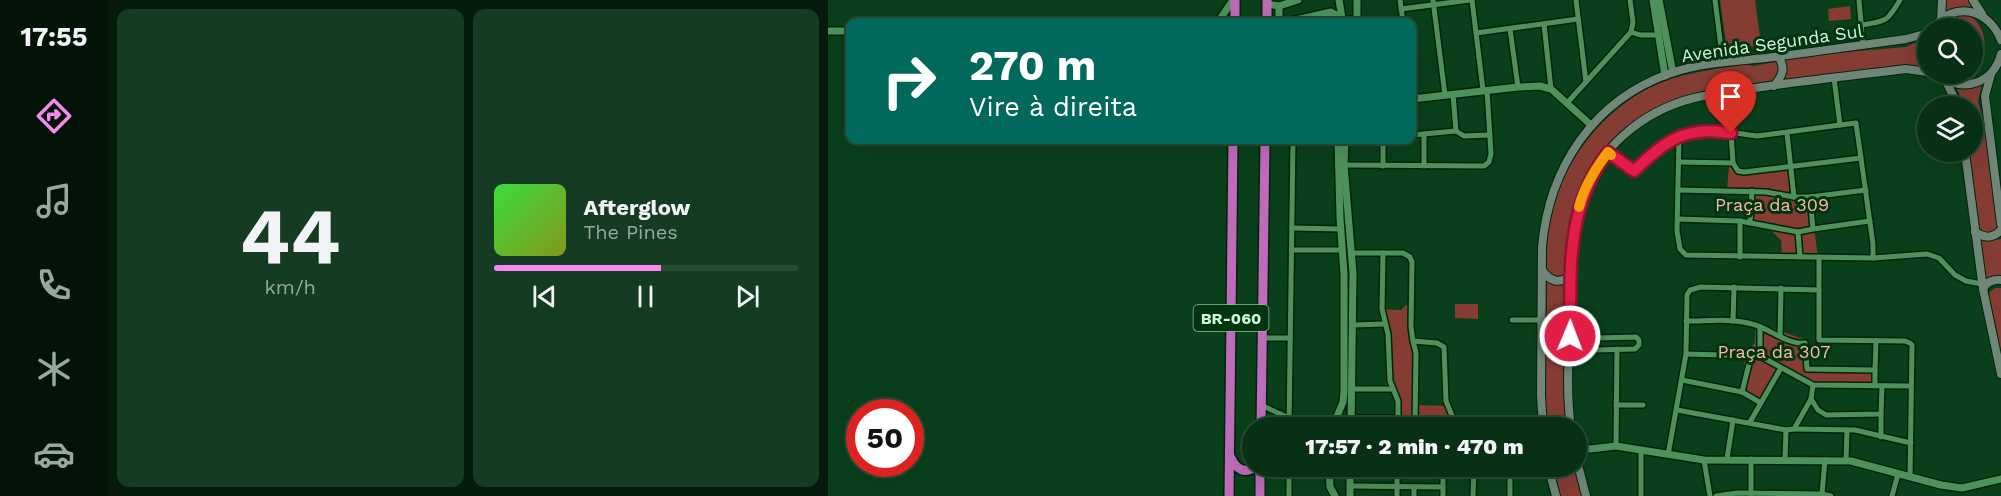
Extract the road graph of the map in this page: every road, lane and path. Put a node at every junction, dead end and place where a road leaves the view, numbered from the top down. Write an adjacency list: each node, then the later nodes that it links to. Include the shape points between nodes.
1 (1234, 0): 21 (street); 22 (highway)
2 (1298, 0): 18 (street)
3 (1340, 0): 27 (street)
4 (1357, 0): 28 (street)
5 (1400, 0): 19 (street)
6 (1471, 0): 17 (street); 40 (street)
7 (1576, 0): 32 (street)
8 (1630, 0): 39 (street)
9 (1653, 0): 41 (street)
10 (1659, 0): 49 (street)
11 (1714, 0): 47 (street)
12 (1859, 0): 35 (street)
13 (1900, 0): 35 (street, via 1885,21)
14 (1942, 0): 30 (main road)
15 (1973, 0): 20 (main road)
16 (1267, 2): 18 (street); 23 (highway)
17 (1434, 2): 19 (street); 58 (street)
18 (1279, 6): 24 (street)
19 (1401, 9): 29 (street)
20 (1986, 17): 31 (main road, via 1965,10); 33 (main road); 43 (main road)
21 (1223, 18)
22 (1235, 18)
23 (1267, 18)
24 (1281, 18)
25 (1306, 18): 26 (street, via 1331,12)
26 (1339, 18)
27 (1342, 18)
28 (1358, 18)
29 (1402, 18)
30 (1941, 18)
31 (1944, 18)
32 (1578, 19): 34 (street); 53 (street)
33 (2001, 23)
34 (1544, 24): 36 (street); 56 (street)
35 (1861, 25): 44 (street)
36 (1510, 28): 40 (street); 55 (street)
37 (828, 31): 38 (street)
38 (846, 31)
39 (1631, 32): 41 (street); 53 (street)
40 (1476, 33): 57 (street)
41 (1659, 35): 49 (street)
42 (1917, 36): 44 (main road, Avenida Segunda Sul)
43 (2001, 40)
44 (1863, 45): 45 (main road, Avenida Segunda Sul)
45 (1778, 56): 47 (main road, Avenida Segunda Sul); 54 (main road, via 1784,67)
46 (2000, 59): 50 (main road)
47 (1723, 63): 49 (main road, Avenida Segunda Sul)
48 (1917, 70): 51 (main road)
49 (1669, 74): 61 (main road, Avenida Segunda Sul, via 1632,92)
50 (1991, 74): 52 (main road); 96 (main road, via 1985,96)
51 (1834, 78): 54 (main road); 62 (street)
52 (1983, 80)
53 (1586, 82): 60 (street)
54 (1774, 86): 76 (main road, via 1674,105 1634,127)
55 (1518, 87): 56 (street); 57 (street)
56 (1551, 89): 60 (street)
57 (1485, 90): 58 (street); 68 (street)
58 (1449, 95): 59 (street); 63 (street)
59 (1416, 99)
60 (1567, 103): 61 (street)
61 (1592, 125): 111 (main road, Avenida Segunda Sul, via 1565,163 1552,193 1544,226)
62 (1840, 125): 65 (street); 77 (street, via 1856,123)
63 (1456, 131): 66 (street); 68 (street, via 1464,136)
64 (1731, 133): 65 (street); 69 (street, via 1706,130); 80 (street)
65 (1787, 133): 84 (street)
66 (1424, 134): 67 (street); 83 (street)
67 (1416, 135)
68 (1490, 135): 83 (street, via 1490,158 1484,166)
69 (1679, 137): 76 (street, via 1634,171); 78 (street)
70 (1233, 144): 183 (highway, BR-060)
71 (1265, 144): 129 (highway, BR-060)
72 (1293, 144): 97 (street)
73 (1338, 144): 91 (street)
74 (1345, 144): 81 (street)
75 (1383, 144): 82 (street)
76 (1608, 152): 114 (main road, via 1581,200 1572,239)
77 (1861, 158): 84 (street); 86 (street)
78 (1679, 162): 80 (street); 85 (street)
79 (1966, 162): 102 (main road)
80 (1733, 163): 84 (street, via 1738,171 1744,172)
81 (1344, 165): 82 (street); 90 (street)
82 (1383, 166): 83 (street)
83 (1424, 166)
84 (1791, 167): 88 (street)
85 (1678, 189): 87 (street); 92 (street)
86 (1866, 190): 89 (street); 94 (street)
87 (1752, 191): 88 (street); 95 (street)
88 (1794, 197): 89 (street)
89 (1810, 197): 99 (street)
90 (1349, 216): 91 (street); 105 (street)
91 (1340, 218): 98 (street)
92 (1677, 219): 93 (street); 107 (street, via 1678,242 1686,255)
93 (1740, 221): 95 (street); 107 (street)
94 (1870, 221): 99 (street); 110 (street)
95 (1750, 223): 101 (street)
96 (2001, 224)
97 (1292, 228): 98 (street); 103 (street)
98 (1340, 229): 104 (street)
99 (1813, 229): 101 (street)
100 (2001, 230): 102 (main road, via 1987,238)
101 (1798, 232): 108 (street)
102 (1975, 232): 116 (main road)
103 (1292, 250): 104 (street); 130 (street)
104 (1342, 250): 113 (street)
105 (1352, 253): 106 (street); 112 (street)
106 (1383, 253): 124 (street, via 1381,302); 133 (street, via 1406,254 1411,259)
107 (1740, 257): 108 (street)
108 (1800, 257): 109 (street)
109 (1818, 257): 110 (street); 119 (street)
110 (1873, 258): 116 (street, via 1927,254 1939,258 1955,275)
111 (1542, 270): 114 (main road, via 1556,282); 121 (main road, Avenida Segunda Sul)
112 (1353, 273): 113 (street); 125 (street)
113 (1344, 274): 163 (street, via 1344,392)
114 (1571, 276): 131 (main road)
115 (2001, 280): 116 (main road)
116 (1982, 286): 144 (main road)
117 (1734, 287): 118 (street); 122 (street, via 1692,288 1687,295); 123 (street)
118 (1781, 288): 119 (street); 128 (street)
119 (1819, 290): 132 (street)
120 (1512, 320): 121 (street)
121 (1542, 320): 127 (main road, Avenida Segunda Sul)
122 (1686, 321): 123 (street); 138 (street)
123 (1733, 321): 126 (street)
124 (1385, 324): 125 (street); 151 (street)
125 (1352, 325): 150 (street)
126 (1760, 327): 128 (street); 140 (street)
127 (1542, 330): 131 (main road, via 1549,325 1561,327); 168 (main road, Avenida Segunda Sul)
128 (1780, 335): 135 (street)
129 (1262, 338): 130 (street); 155 (highway, BR-060)
130 (1290, 338): 162 (street)
131 (1570, 339): 136 (street); 169 (main road)
132 (1819, 340): 134 (street); 135 (street)
133 (1413, 341): 166 (street); 167 (street, via 1437,343 1444,348 1446,401)
134 (1876, 341): 143 (street); 149 (street, via 1911,343)
135 (1805, 343): 142 (street)
136 (1589, 344): 137 (street, via 1596,350); 137 (street, via 1596,338 1639,340 1635,349)
137 (1617, 350): 156 (street)
138 (1686, 354): 139 (street); 145 (street)
139 (1751, 356): 140 (street); 152 (street)
140 (1760, 356): 141 (street)
141 (1781, 368): 146 (street); 154 (street)
142 (1806, 369): 143 (street); 146 (street)
143 (1875, 370): 148 (street)
144 (2001, 374)
145 (1682, 380): 152 (street); 158 (street)
146 (1804, 381): 147 (street)
147 (1813, 385): 148 (street); 153 (street)
148 (1878, 386): 149 (street); 159 (street)
149 (1911, 386): 176 (street)
150 (1351, 389): 151 (street); 164 (street)
151 (1393, 389): 165 (street)
152 (1742, 392): 154 (street)
153 (1811, 399): 159 (street, via 1826,415); 172 (street)
154 (1761, 403): 171 (street)
155 (1261, 405): 160 (highway, BR-060); 161 (street)
156 (1616, 405): 157 (street); 177 (street)
157 (1643, 405)
158 (1677, 410): 170 (street); 182 (street)
159 (1881, 414): 175 (street)
160 (1261, 417)
161 (1287, 417)
162 (1289, 417)
163 (1337, 417)
164 (1351, 417)
165 (1398, 417)
166 (1415, 417)
167 (1453, 417)
168 (1542, 417)
169 (1571, 417)
170 (1733, 420): 171 (street); 184 (street)
171 (1750, 422): 173 (street)
172 (1794, 429): 173 (street); 174 (street)
173 (1786, 430): 186 (street)
174 (1848, 430): 175 (street); 189 (street)
175 (1881, 437): 176 (street)
176 (1911, 443): 202 (street)
177 (1616, 446): 179 (street); 181 (street)
178 (1587, 448): 179 (street)
179 (1590, 449): 180 (street)
180 (1587, 451)
181 (1641, 451): 182 (street); 223 (street)
182 (1668, 455): 187 (street)
183 (1230, 456): 190 (highway); 211 (highway, BR-060)
184 (1727, 459): 185 (street); 187 (street)
185 (1751, 459): 186 (street); 209 (street)
186 (1785, 459): 188 (street)
187 (1704, 460): 224 (street)
188 (1825, 460): 189 (street); 210 (street)
189 (1846, 461): 191 (street)
190 (1242, 470)
191 (1898, 474): 202 (street); 227 (street)
192 (1259, 477): 212 (highway)
193 (1289, 477): 213 (street)
194 (1330, 477): 214 (street)
195 (1350, 477): 204 (street)
196 (1397, 477): 205 (street)
197 (1443, 477): 207 (street)
198 (1474, 477): 219 (street)
199 (1510, 477): 220 (street)
200 (1551, 477): 221 (main road)
201 (1582, 477): 222 (main road)
202 (1910, 477): 208 (street)
203 (2001, 478): 208 (street)
204 (1350, 486): 205 (street); 215 (street)
205 (1397, 487): 206 (street); 216 (street)
206 (1414, 487): 207 (street); 217 (street)
207 (1443, 487): 218 (street)
208 (1961, 492)
209 (1750, 495): 210 (street); 225 (street)
210 (1822, 495): 226 (street)
211 (1229, 496)
212 (1260, 496)
213 (1288, 496)
214 (1335, 496)
215 (1350, 496)
216 (1397, 496)
217 (1414, 496)
218 (1443, 496)
219 (1473, 496)
220 (1510, 496)
221 (1556, 496)
222 (1586, 496)
223 (1641, 496)
224 (1710, 496)
225 (1716, 496)
226 (1831, 496)
227 (1892, 496)

